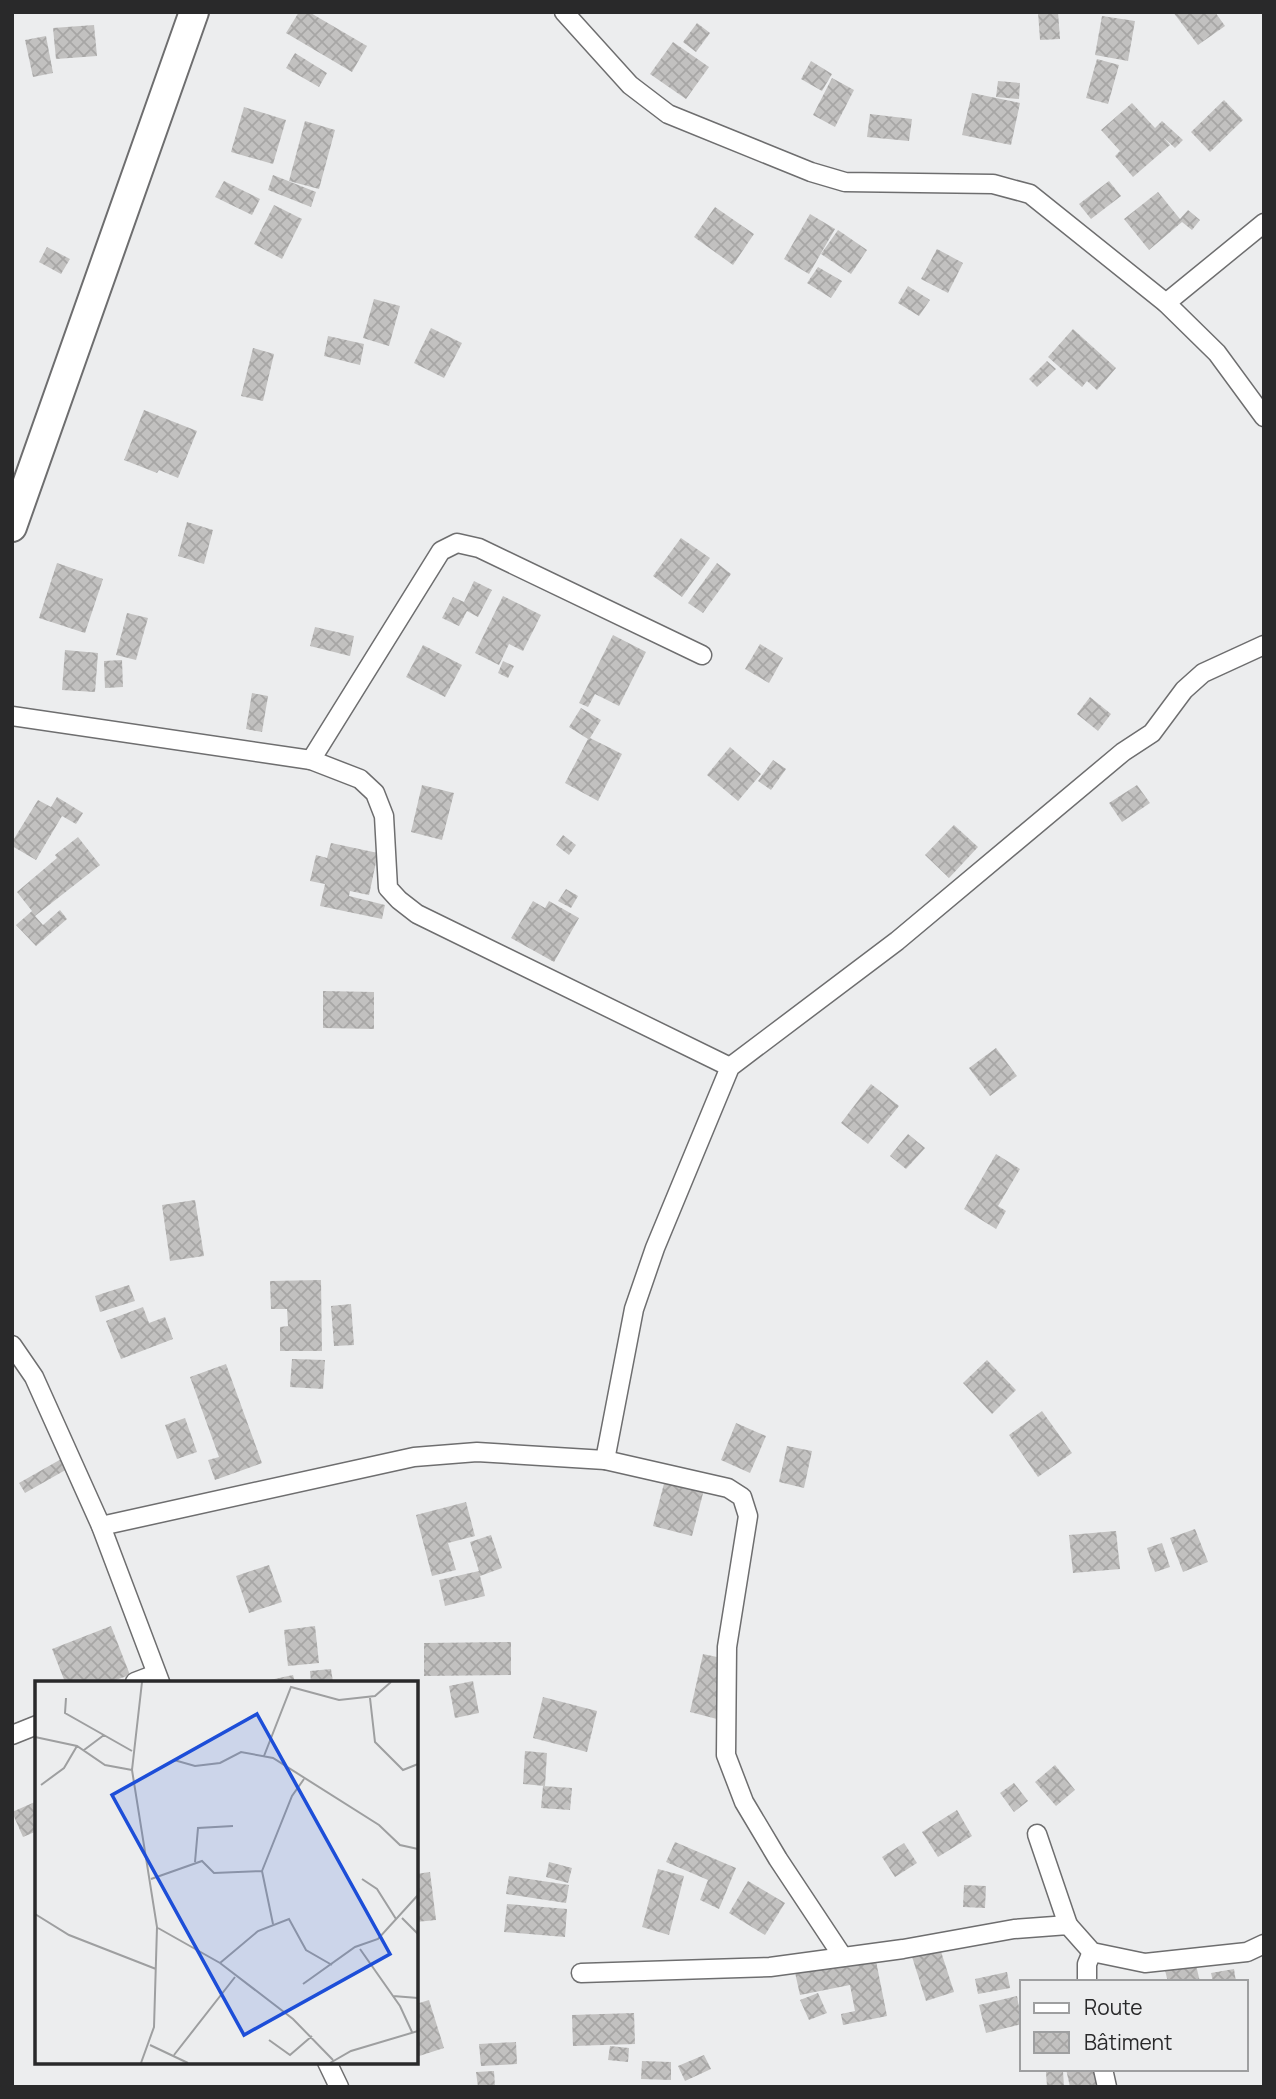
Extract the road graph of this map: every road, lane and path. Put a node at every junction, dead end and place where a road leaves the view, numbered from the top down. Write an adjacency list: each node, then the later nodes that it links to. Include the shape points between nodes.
1 (194, 12): 6 (main road)
2 (564, 12): 4 (street, via 630,85 667,114 845,183 993,184 1030,194)
3 (1264, 223): 4 (street)
4 (1166, 303): 5 (street, via 1217,353)
5 (1264, 417)
6 (12, 527)
7 (1264, 645): 11 (street, via 1203,673 1152,733 1123,752 897,941)
8 (702, 655): 10 (street, via 479,548 457,543 442,551)
9 (12, 716): 10 (street)
10 (311, 760): 11 (street, via 360,779 375,793 384,816 388,888 417,914)
11 (730, 1067): 13 (street, via 634,1309)
12 (12, 1345): 14 (street, via 34,1377)
13 (605, 1460): 14 (street, via 477,1452 414,1457); 23 (street, via 728,1488 742,1497 748,1516 727,1647 726,1755 744,1802)
14 (101, 1526): 15 (street)
15 (158, 1678): 16 (street)
16 (141, 1681)
17 (35, 1726): 18 (street)
18 (12, 1735)
19 (1037, 1834): 20 (street)
20 (1068, 1925): 22 (street); 23 (street, via 1014,1929)
21 (1264, 1944): 22 (street, via 1247,1952 1145,1963)
22 (1092, 1952): 25 (street)
23 (843, 1957): 24 (street, via 771,1967)
24 (581, 1973)
25 (1087, 1980)
26 (328, 2064): 27 (street)
27 (339, 2087)

